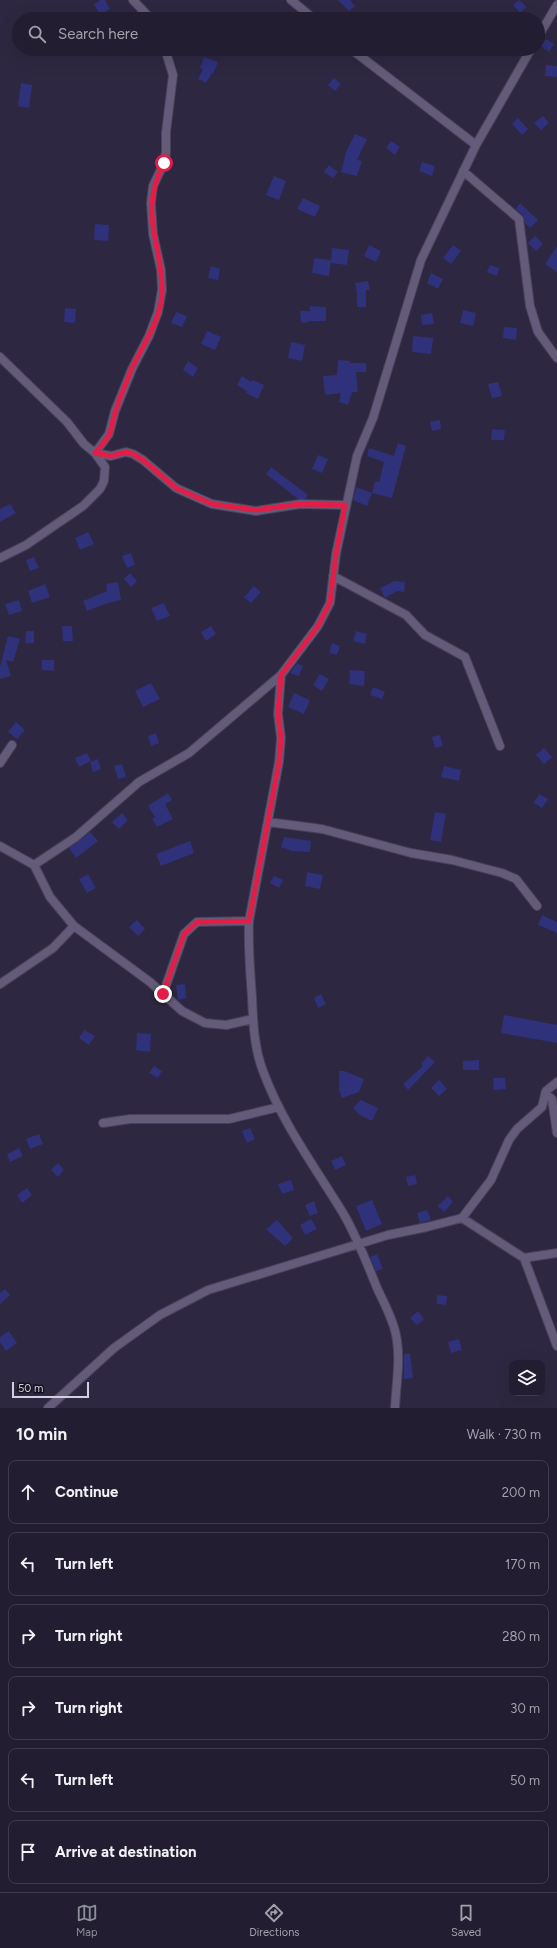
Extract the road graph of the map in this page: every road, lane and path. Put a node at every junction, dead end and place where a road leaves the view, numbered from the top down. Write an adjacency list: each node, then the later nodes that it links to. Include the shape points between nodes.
1 (133, 0): 3 (street)
2 (292, 0): 6 (street)
3 (141, 3): 5 (street)
4 (557, 5): 7 (street)
5 (147, 12)
6 (306, 12)
7 (545, 25)
8 (167, 56): 15 (street, via 173,75 166,152 164,163 153,186 151,204 162,290 158,312 115,411 110,434)
9 (360, 56): 11 (street)
10 (527, 56): 11 (street)
11 (476, 145): 12 (street)
12 (463, 171): 14 (street, via 519,220 530,306 538,332); 16 (street, via 421,260 373,418 357,456)
13 (0, 357): 15 (street)
14 (557, 358)
15 (95, 453): 16 (street, via 111,456 126,452 133,454 176,488 212,504 256,510 300,504); 17 (street, via 105,468 104,481 100,489 83,506 26,545)
16 (345, 505): 18 (street)
17 (0, 558)
18 (334, 576): 19 (street, via 330,602 318,626); 21 (street, via 406,615 425,635 465,657)
19 (281, 675): 23 (street, via 278,714 281,738 279,762); 25 (street, via 189,753 139,782 76,837)
20 (12, 745): 22 (street)
21 (500, 746)
22 (0, 764)
23 (268, 822): 26 (street, via 322,829 411,853 502,873 516,879); 27 (street)
24 (0, 846): 25 (street)
25 (34, 865): 28 (street, via 50,897)
26 (537, 906)
27 (249, 921): 30 (street, via 197,922 184,934); 31 (street)
28 (74, 926): 29 (street, via 53,948); 30 (street)
29 (0, 984)
30 (163, 994): 31 (street, via 182,1011 205,1023 226,1025)
31 (253, 1019): 34 (street, via 256,1048 262,1070)
32 (557, 1082): 33 (street)
33 (545, 1094): 36 (street, via 552,1099); 37 (street, via 542,1107 517,1129 509,1140 491,1180)
34 (279, 1107): 35 (street, via 229,1118 130,1119); 38 (street, via 301,1149 344,1215)
35 (103, 1123)
36 (557, 1134)
37 (462, 1218): 38 (street); 40 (street)
38 (358, 1243): 42 (street, via 208,1290 160,1315 114,1348); 43 (street, via 396,1335 398,1351)
39 (557, 1253): 40 (street)
40 (524, 1258): 41 (street)
41 (557, 1346)
42 (48, 1408)
43 (395, 1408)

